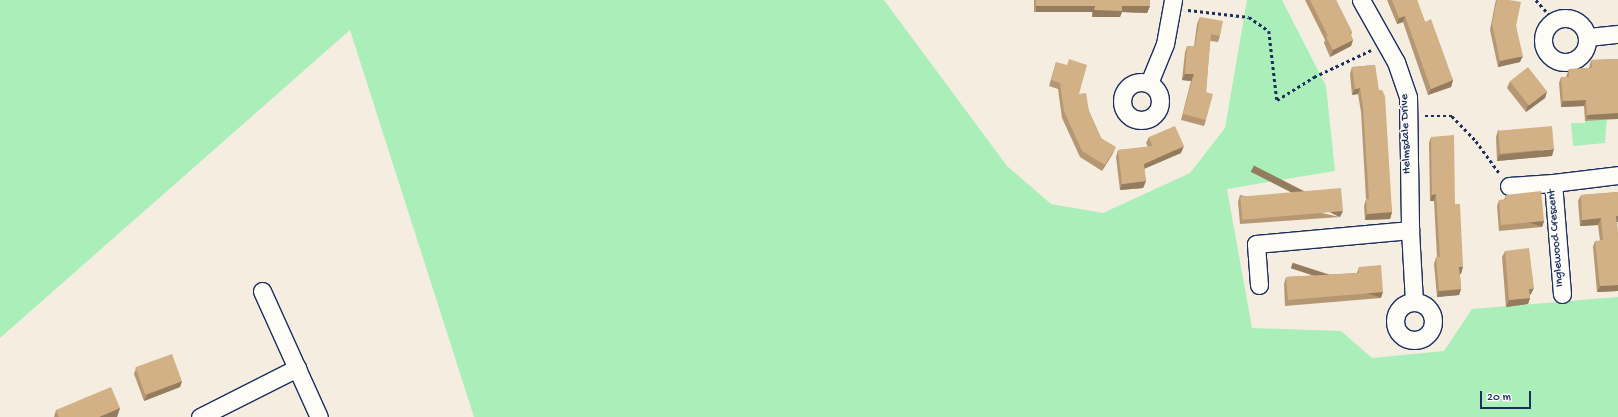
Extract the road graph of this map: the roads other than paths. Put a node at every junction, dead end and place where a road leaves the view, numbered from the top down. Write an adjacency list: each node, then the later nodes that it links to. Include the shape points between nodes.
1 (1174, 0): 5 (street, via 1165,44)
2 (1361, 0): 9 (street, Helmsdale Drive, via 1404,78 1408,118)
3 (1618, 34): 4 (street)
4 (1588, 36): 4 (street, via 1585,52 1574,61 1561,62 1550,57 1543,41 1545,29 1554,20 1565,17 1582,24)
5 (1149, 83)
6 (1618, 175): 7 (street, Inglewood Crescent)
7 (1553, 183): 8 (street, Inglewood Crescent); 12 (street, Inglewood Crescent)
8 (1509, 186)
9 (1410, 230): 10 (street, via 1256,244); 13 (street, Helmsdale Drive)
10 (1259, 285)
11 (262, 292): 14 (street)
12 (1562, 294)
13 (1414, 301)
14 (297, 368): 15 (street); 16 (street)
15 (200, 417)
16 (319, 417)

